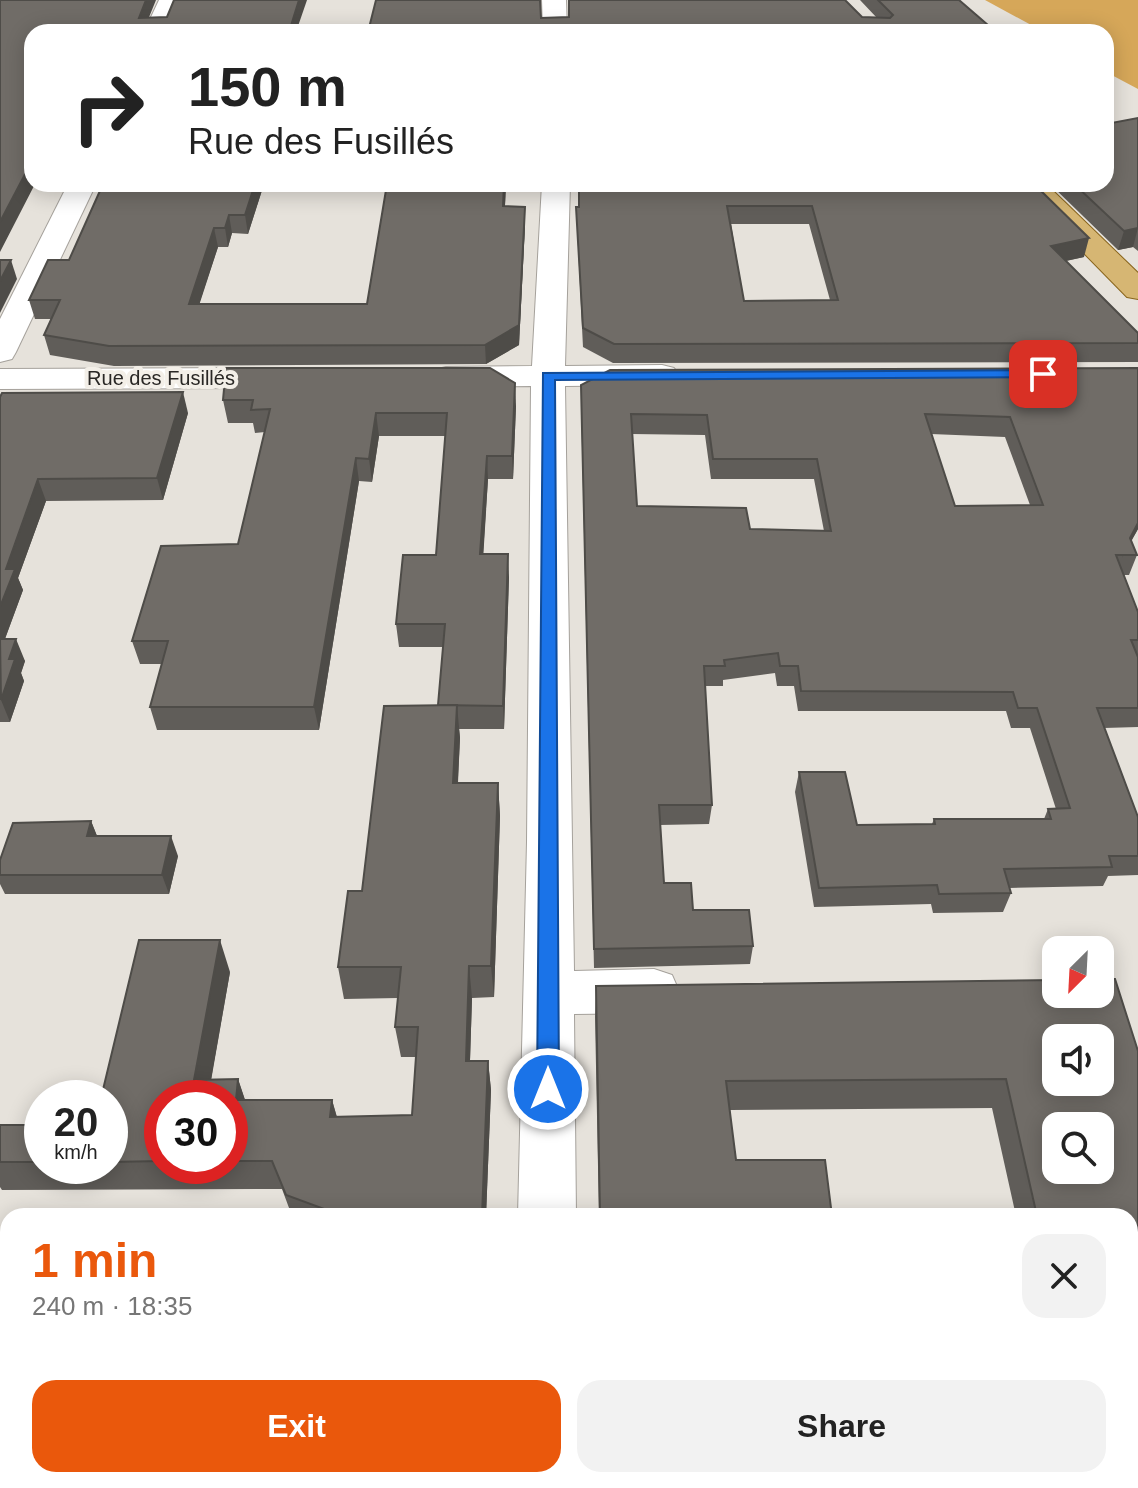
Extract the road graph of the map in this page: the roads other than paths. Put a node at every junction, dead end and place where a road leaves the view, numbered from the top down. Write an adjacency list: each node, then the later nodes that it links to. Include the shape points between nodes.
1 (171, 0): 3 (street)
2 (554, 0): 4 (street)
3 (160, 24)
4 (555, 24)
5 (78, 192): 9 (street)
6 (556, 192): 11 (street)
7 (1038, 192): 8 (main road)
8 (1138, 290)
9 (0, 352)
10 (696, 375): 11 (street)
11 (548, 376): 13 (street); 16 (street)
12 (313, 377): 14 (street, Rue des Fusillés)
13 (422, 377)
14 (0, 379)
15 (706, 990): 16 (street)
16 (548, 993): 17 (street)
17 (547, 1208)

